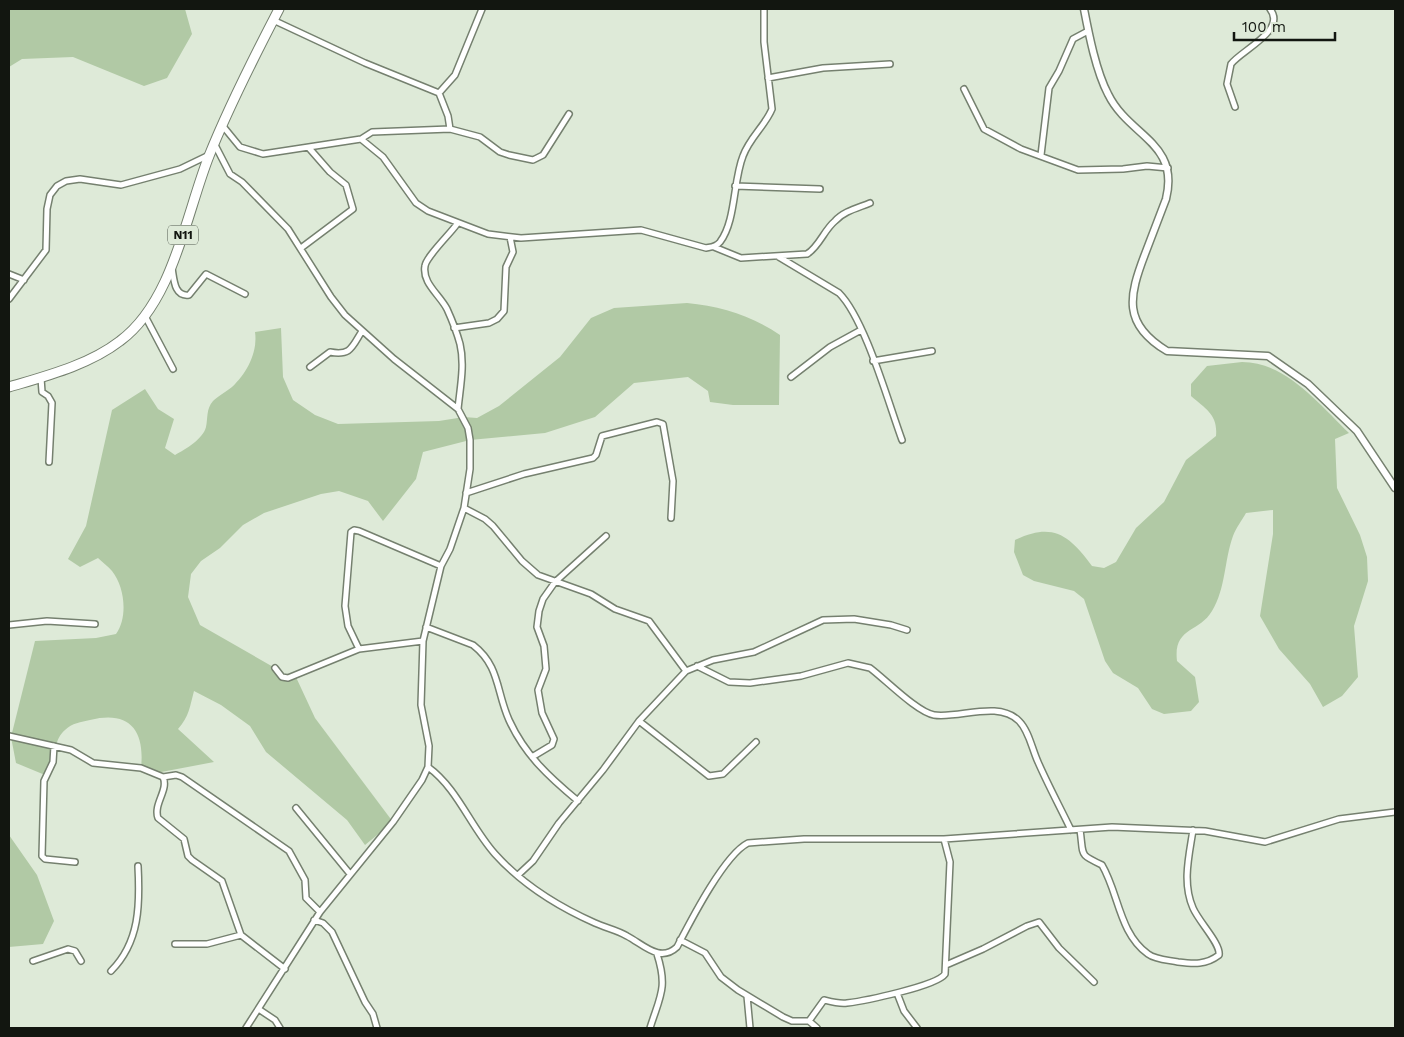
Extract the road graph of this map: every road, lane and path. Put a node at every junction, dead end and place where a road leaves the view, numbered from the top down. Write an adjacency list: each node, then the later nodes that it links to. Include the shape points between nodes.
1 (279, 9): 6 (highway, N11)
2 (482, 9): 11 (street, via 455,76)
3 (764, 9): 9 (street)
4 (1084, 9): 7 (street)
5 (1270, 9): 12 (street, via 1274,24 1266,35 1230,64 1227,84)
6 (273, 20): 11 (street); 14 (highway, N11)
7 (1088, 31): 20 (street, via 1073,39 1049,88); 21 (street, via 1107,93 1115,107 1163,155)
8 (890, 64): 9 (street, via 823,68)
9 (768, 78): 22 (street, via 772,109 748,143)
10 (964, 89): 20 (street, via 984,129 1020,149)
11 (439, 93): 15 (street)
12 (1235, 107)
13 (569, 114): 15 (street, via 543,154 533,160 500,152 480,136)
14 (222, 125): 17 (highway, N11); 18 (street, via 240,147 250,152 263,154)
15 (450, 129): 16 (street, via 372,132)
16 (361, 139): 18 (street); 25 (street, via 383,157 416,203)
17 (215, 144): 19 (highway, N11); 28 (street, via 230,174 277,216)
18 (310, 148): 28 (street, via 346,185 353,209)
19 (210, 155): 30 (highway, N11); 32 (street, via 180,169 134,182 110,185 80,179 57,186 50,195 47,209 46,250)
20 (1041, 155): 21 (street, via 1078,170)
21 (1169, 168): 49 (street, via 1166,199 1133,286 1133,310 1144,332 1167,351 1268,356 1308,384 1357,431)
22 (735, 186): 23 (street); 27 (street, via 729,220 720,242)
23 (820, 189)
24 (870, 203): 29 (street, via 849,211 834,222 807,254)
25 (457, 224): 26 (street); 36 (street, via 429,256 424,273 446,306)
26 (510, 237): 27 (street, via 641,230 706,248); 36 (street, via 513,252 506,267 504,311 489,323)
27 (714, 247): 29 (street, via 740,258)
28 (300, 248): 38 (street, via 331,297)
29 (779, 257): 37 (street, via 839,293)
30 (172, 267): 33 (street, via 174,282 184,296 189,295 206,274); 35 (highway, N11)
31 (9, 274): 32 (street)
32 (24, 280): 34 (street)
33 (245, 294)
34 (9, 300)
35 (145, 316): 42 (street); 44 (highway, N11, via 121,341 93,357)
36 (454, 328): 46 (street, via 462,358)
37 (861, 330): 40 (street); 43 (street, via 830,347)
38 (362, 331): 41 (street, via 349,351 330,352); 46 (street)
39 (932, 351): 40 (street)
40 (873, 361): 47 (street)
41 (310, 367)
42 (173, 369)
43 (791, 377)
44 (41, 378): 45 (highway, N11); 48 (street, via 42,392 52,403)
45 (9, 387)
46 (458, 409): 50 (street, via 470,440)
47 (902, 440)
48 (48, 462)
49 (1395, 488)
50 (466, 493): 51 (street); 52 (street, via 524,474 593,458 602,436 657,422 662,424 673,481)
51 (464, 508): 54 (street); 55 (street, via 493,526 530,570)
52 (671, 518)
53 (606, 536): 55 (street)
54 (441, 566): 58 (street); 61 (street, via 359,531 351,532 346,616)
55 (555, 582): 64 (street, via 591,594 615,608 649,621); 69 (street, via 543,600 537,627 544,646 546,669 538,690 539,701 554,741)
56 (95, 624): 57 (street, via 33,622)
57 (9, 626)
58 (426, 626): 60 (street); 69 (street, via 473,645 490,663 508,718)
59 (907, 630): 62 (street, via 854,619 823,620 754,652)
60 (423, 641): 61 (street); 70 (street, via 421,705 429,746)
61 (359, 649): 63 (street, via 288,678 282,677)
62 (697, 666): 64 (street); 75 (street, via 721,680 750,683 800,676 848,662 870,668 925,712 953,716 988,711 1011,715 1020,722 1028,736)
63 (275, 668)
64 (686, 670): 65 (street)
65 (639, 721): 67 (street, via 709,776 724,774); 72 (street)
66 (9, 736): 68 (street)
67 (756, 742)
68 (54, 746): 71 (street, via 71,750 93,763 141,768); 79 (street, via 53,762 44,781 42,856)
69 (532, 756): 72 (street, via 543,772)
70 (428, 767): 81 (street, via 393,822); 82 (street, via 443,778 494,853)
71 (163, 777): 83 (street, via 182,777 288,851 305,880 306,898); 85 (street, via 158,818 184,839 192,860 222,882)
72 (578, 801): 82 (street)
73 (296, 808): 81 (street)
74 (1395, 812): 77 (street, via 1339,819 1265,842)
75 (1071, 830): 76 (street); 78 (street)
76 (1080, 830): 77 (street, via 1112,827); 77 (street, via 1084,855 1087,860 1102,866 1131,935 1149,954 1200,964 1213,960 1220,950 1203,926 1188,889)
77 (1193, 830)
78 (944, 839): 86 (street, via 804,839 748,843 732,856); 91 (street, via 950,862)
79 (75, 862)
80 (138, 866): 93 (street, via 140,898 133,938 121,961)
81 (350, 874): 83 (street)
82 (518, 875): 88 (street, via 555,902 626,935)
83 (320, 912): 84 (street)
84 (314, 920): 92 (street); 101 (street, via 332,932)
85 (241, 935): 87 (street, via 207,944); 92 (street)
86 (680, 940): 88 (street, via 670,953); 96 (street, via 705,953 721,977)
87 (175, 944)
88 (657, 954): 102 (street, via 663,976 662,995)
89 (33, 961): 90 (street, via 68,949 74,951)
90 (81, 961)
91 (946, 965): 94 (street, via 1039,922 1059,948); 95 (street, via 943,978)
92 (284, 969): 97 (street)
93 (111, 971)
94 (1094, 982)
95 (897, 993): 98 (street, via 848,1003 824,1000); 105 (street, via 904,1011)
96 (747, 996): 98 (street, via 792,1021); 103 (street)
97 (260, 1010): 99 (street); 100 (street, via 276,1020)
98 (809, 1021): 104 (street)
99 (246, 1028)
100 (280, 1028)
101 (377, 1028)
102 (650, 1028)
103 (750, 1028)
104 (817, 1028)
105 (917, 1028)

